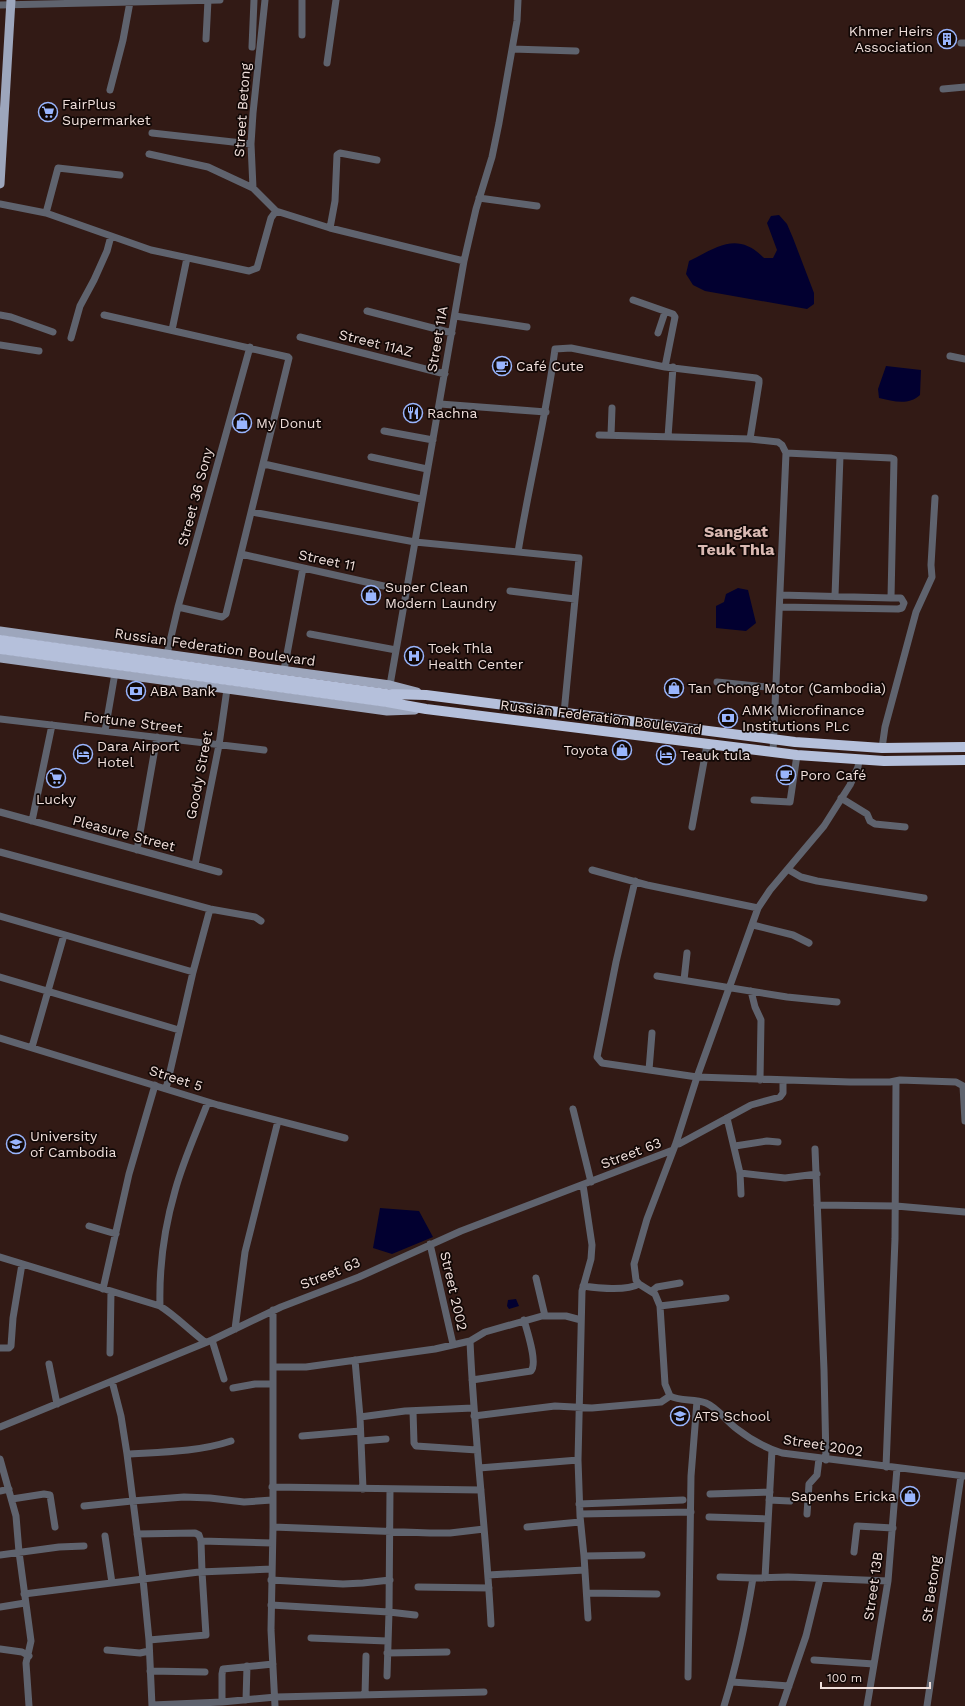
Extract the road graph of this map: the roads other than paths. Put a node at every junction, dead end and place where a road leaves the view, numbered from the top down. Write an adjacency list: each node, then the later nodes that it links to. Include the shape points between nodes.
1 (208, 0): 2 (street); 9 (street); 12 (street)
2 (220, 0)
3 (254, 0): 13 (street)
4 (264, 0): 21 (street, Street Betong)
5 (302, 0): 11 (street)
6 (336, 0): 16 (street)
7 (518, 0): 14 (street, Street 11A)
8 (10, 2): 9 (street); 10 (street); 25 (main road)
9 (130, 2): 19 (street)
10 (0, 5)
11 (302, 35)
12 (206, 39)
13 (252, 47)
14 (512, 49): 15 (street); 27 (street, Street 11A, via 492,157)
15 (576, 51)
16 (327, 62)
17 (965, 88): 18 (street)
18 (943, 89)
19 (110, 90)
20 (152, 133): 21 (street)
21 (251, 144): 26 (street, Street Betong)
22 (149, 154): 26 (street, via 208,167)
23 (377, 160): 32 (street, via 340,153 337,155 335,201)
24 (120, 175): 31 (street, via 58,168)
25 (0, 184)
26 (253, 188): 30 (street)
27 (480, 198): 29 (street); 35 (street, Street 11A)
28 (0, 204): 31 (street)
29 (537, 206)
30 (276, 211): 32 (street); 34 (street, via 271,218 257,268 252,271)
31 (46, 213): 33 (street)
32 (330, 228): 35 (street)
33 (111, 236): 34 (street, via 151,250); 48 (street, via 107,251 80,306)
34 (187, 258): 43 (street)
35 (464, 260): 41 (street, Street 11A)
36 (633, 300): 38 (street)
37 (367, 311): 45 (street)
38 (665, 312): 46 (street); 54 (street, via 675,316)
39 (0, 315): 44 (street)
40 (104, 315): 43 (street)
41 (455, 316): 42 (street); 45 (street, Street 11A)
42 (527, 327)
43 (172, 330): 50 (street)
44 (53, 332)
45 (452, 333): 56 (street, Street 11A)
46 (658, 333)
47 (300, 337): 56 (street, Street 11AZ)
48 (71, 338)
49 (0, 345): 51 (street)
50 (250, 347): 69 (street, via 288,357 290,361); 84 (street, Street 36 Sony)
51 (39, 351)
52 (950, 356): 53 (street)
53 (965, 359)
54 (665, 367): 55 (street); 59 (street, via 571,348 556,349)
55 (673, 367): 63 (street); 64 (street, via 759,380)
56 (445, 374): 57 (street, Street 11A)
57 (440, 404): 59 (street); 65 (street, Street 11A)
58 (612, 408): 62 (street)
59 (546, 412): 75 (street)
60 (384, 431): 65 (street)
61 (599, 435): 62 (street)
62 (611, 435): 63 (street)
63 (668, 437): 64 (street)
64 (750, 439): 66 (street, via 778,442)
65 (433, 440): 70 (street, Street 11A)
66 (786, 453): 67 (street); 80 (street)
67 (840, 456): 81 (street); 82 (street, via 894,459)
68 (371, 457): 70 (street)
69 (264, 464): 72 (street); 73 (street)
70 (427, 469): 72 (street, Street 11A)
71 (935, 498): 113 (street, via 932,577 916,612 885,727)
72 (421, 499): 74 (street, Street 11A)
73 (252, 512): 74 (street); 76 (street)
74 (415, 542): 75 (street); 78 (street, Street 11A)
75 (518, 552): 83 (street, via 579,558)
76 (241, 554): 77 (street, Street 11); 84 (street, via 225,616)
77 (303, 568): 78 (street, Street 11); 94 (street)
78 (406, 590): 91 (street, Street 11A)
79 (510, 591): 83 (street)
80 (780, 595): 81 (street); 85 (street)
81 (835, 596): 82 (street)
82 (891, 598): 85 (street, via 901,598 904,603 902,608)
83 (575, 599): 104 (street)
84 (178, 607): 92 (street, Street 36 Sony)
85 (780, 607): 100 (street)
86 (0, 631): 89 (main road, Russian Federation Boulevard)
87 (310, 634): 91 (street)
88 (0, 640): 97 (highway)
89 (108, 646): 92 (main road, Russian Federation Boulevard); 95 (main road, via 101,650 97,657 98,666)
90 (0, 649): 97 (highway)
91 (396, 650): 99 (street, Street 11A)
92 (167, 654): 94 (main road, Russian Federation Boulevard)
93 (0, 658): 95 (main road, Russian Federation Boulevard)
94 (284, 670): 99 (main road, Russian Federation Boulevard)
95 (104, 672): 96 (main road, Russian Federation Boulevard)
96 (115, 673): 101 (main road, Russian Federation Boulevard); 107 (street)
97 (274, 682): 102 (highway, Russian Federation Boulevard, via 387,694); 103 (highway, Russian Federation Boulevard)
98 (717, 682): 100 (street)
99 (390, 685): 102 (main road, Russian Federation Boulevard)
100 (776, 688): 109 (street)
101 (227, 689): 103 (main road, Russian Federation Boulevard, via 387,711); 110 (street, Goody Street)
102 (426, 695): 104 (highway, Russian Federation Boulevard)
103 (426, 709): 111 (highway, Russian Federation Boulevard)
104 (564, 713): 109 (highway, Russian Federation Boulevard)
105 (0, 719): 106 (street, Fortune Street)
106 (52, 725): 107 (street, Fortune Street); 122 (street)
107 (105, 732): 108 (street, Fortune Street)
108 (158, 738): 110 (street, Fortune Street); 125 (street)
109 (774, 739): 113 (highway, Russian Federation Boulevard); 115 (street)
110 (218, 744): 114 (street, Fortune Street); 127 (street, Goody Street)
111 (707, 745): 115 (highway, Russian Federation Boulevard); 123 (street)
112 (965, 747): 113 (highway, Russian Federation Boulevard)
113 (882, 748)
114 (264, 750)
115 (773, 752): 116 (highway, Russian Federation Boulevard)
116 (797, 755): 117 (highway, Russian Federation Boulevard); 120 (street, via 790,802)
117 (859, 760): 118 (highway, Russian Federation Boulevard); 119 (street, via 858,767)
118 (965, 760)
119 (841, 798): 124 (street, via 867,814 870,821 875,824); 129 (street, via 824,826)
120 (754, 800)
121 (0, 812): 122 (street, Pleasure Street)
122 (32, 821): 125 (street, Pleasure Street)
123 (692, 826)
124 (906, 826)
125 (137, 850): 127 (street, Pleasure Street)
126 (0, 852): 134 (street)
127 (195, 865): 130 (street, Pleasure Street)
128 (592, 870): 131 (street)
129 (789, 870): 132 (street, via 817,881); 133 (street, via 770,890)
130 (219, 872)
131 (635, 881): 133 (street); 153 (street, via 597,1057 602,1063)
132 (924, 898)
133 (758, 908): 137 (street)
134 (210, 909): 136 (street, via 255,917); 141 (street)
135 (0, 916): 138 (street)
136 (261, 921)
137 (753, 925): 139 (street, via 793,935); 145 (street)
138 (64, 935): 141 (street); 146 (street)
139 (809, 942)
140 (687, 953): 144 (street)
141 (193, 972): 149 (street)
142 (657, 976): 144 (street)
143 (0, 977): 146 (street)
144 (684, 980): 145 (street)
145 (730, 987): 147 (street); 154 (street)
146 (48, 991): 149 (street); 152 (street)
147 (750, 992): 148 (street); 155 (street, via 761,1020)
148 (837, 1002)
149 (179, 1030): 160 (street)
150 (652, 1033): 153 (street)
151 (0, 1038): 152 (street, Street 5)
152 (32, 1047): 158 (street, Street 5)
153 (649, 1070): 154 (street)
154 (697, 1077): 155 (street); 168 (street)
155 (760, 1080): 156 (street)
156 (783, 1080): 157 (street); 163 (street, via 783,1093 780,1098 751,1106)
157 (896, 1081): 159 (street, via 956,1082); 178 (street)
158 (155, 1085): 160 (street, Street 5); 181 (street, via 129,1174)
159 (964, 1086): 165 (street)
160 (166, 1088): 161 (street, Street 5)
161 (208, 1102): 164 (street, Street 5); 193 (street, via 175,1189 167,1221 161,1255)
162 (573, 1109): 174 (street)
163 (727, 1118): 168 (street, via 679,1144); 169 (street)
164 (278, 1120): 166 (street, Street 5); 199 (street, via 246,1252)
165 (965, 1121)
166 (345, 1138)
167 (778, 1142): 169 (street, via 767,1141)
168 (676, 1143): 171 (street)
169 (735, 1146): 172 (street)
170 (815, 1149): 173 (street)
171 (673, 1150): 174 (street, Street 63); 187 (street, via 635,1256 634,1272)
172 (740, 1173): 173 (street, via 785,1178); 176 (street)
173 (817, 1174): 177 (street)
174 (591, 1182): 175 (street, Street 63)
175 (583, 1185): 182 (street, Street 63); 188 (street, via 592,1245 591,1259)
176 (741, 1194)
177 (817, 1205): 178 (street); 231 (street, via 824,1367)
178 (896, 1206): 179 (street); 233 (street)
179 (965, 1212)
180 (89, 1226): 181 (street)
181 (116, 1234): 189 (street)
182 (430, 1244): 195 (street, Street 63, via 358,1277); 203 (street, Street 2002)
183 (0, 1257): 184 (street)
184 (22, 1264): 189 (street); 204 (street, via 11,1346)
185 (536, 1278): 196 (street)
186 (680, 1282): 191 (street, via 657,1287)
187 (639, 1284): 188 (street, via 627,1288); 191 (street)
188 (583, 1286): 198 (street)
189 (103, 1289): 190 (street)
190 (112, 1291): 193 (street); 205 (street)
191 (652, 1291): 194 (street)
192 (726, 1298): 194 (street)
193 (160, 1306): 202 (street)
194 (660, 1306): 214 (street, via 665,1384)
195 (273, 1310): 199 (street, Street 63); 208 (street)
196 (545, 1316): 197 (street); 198 (street, via 566,1316)
197 (524, 1320): 201 (street, via 485,1332); 211 (street, via 534,1362 533,1369)
198 (581, 1320): 217 (street)
199 (235, 1329): 200 (street, Street 63)
200 (212, 1340): 202 (street, Street 63); 209 (street)
201 (470, 1341): 203 (street); 211 (street)
202 (205, 1342): 210 (street, Street 63)
203 (453, 1344): 206 (street, via 435,1349)
204 (0, 1348)
205 (110, 1353)
206 (355, 1360): 208 (street, via 306,1367); 220 (street)
207 (49, 1364): 216 (street)
208 (273, 1367): 212 (street)
209 (224, 1379)
210 (112, 1380): 216 (street, Street 63); 229 (street)
211 (472, 1380): 219 (street)
212 (272, 1384): 213 (street); 237 (street)
213 (233, 1388)
214 (670, 1396): 215 (street, Street 2002); 217 (street, via 661,1402 592,1408)
215 (697, 1401): 228 (street, Street 2002, via 714,1408 736,1428); 252 (street)
216 (56, 1404): 221 (street, Street 63)
217 (580, 1406): 219 (street); 232 (street)
218 (413, 1411): 219 (street); 220 (street); 227 (street, via 416,1446)
219 (474, 1412): 227 (street)
220 (360, 1416): 222 (street)
221 (0, 1427)
222 (360, 1431): 223 (street); 226 (street)
223 (302, 1436)
224 (386, 1439): 226 (street)
225 (231, 1441): 229 (street, via 197,1448)
226 (361, 1441): 240 (street)
227 (477, 1450): 234 (street)
228 (772, 1450): 231 (street, Street 2002); 244 (street)
229 (127, 1454): 248 (street)
230 (0, 1459): 239 (street)
231 (822, 1459): 233 (street, Street 2002); 254 (street, via 817,1475 809,1484)
232 (578, 1460): 234 (street); 250 (street)
233 (886, 1467): 235 (street, Street 2002)
234 (478, 1468): 241 (street)
235 (898, 1468): 236 (street, Street 2002); 261 (street, Street 13B)
236 (963, 1476): 331 (street, St Betong)
237 (272, 1487): 240 (street); 246 (street)
238 (390, 1488): 240 (street); 241 (street); 263 (street)
239 (9, 1489): 242 (street); 245 (street)
240 (363, 1489)
241 (481, 1490): 262 (street)
242 (0, 1491)
243 (710, 1494): 244 (street)
244 (770, 1496): 249 (street); 256 (street)
245 (12, 1499): 258 (street, via 50,1495); 269 (street)
246 (272, 1500): 248 (street, via 244,1502 184,1497); 259 (street)
247 (683, 1500): 250 (street)
248 (132, 1501): 251 (street); 264 (street)
249 (790, 1501)
250 (579, 1504): 253 (street)
251 (84, 1506)
252 (691, 1512): 253 (street); 316 (street)
253 (580, 1514): 257 (street)
254 (807, 1514)
255 (709, 1516): 256 (street)
256 (768, 1519): 280 (street)
257 (580, 1522): 260 (street); 273 (street)
258 (55, 1527)
259 (273, 1527): 263 (street); 267 (street)
260 (527, 1527)
261 (893, 1528): 270 (street, via 857,1526); 285 (street, Street 13B)
262 (484, 1529): 263 (street, via 450,1533); 277 (street)
263 (390, 1532): 284 (street)
264 (137, 1534): 266 (street, via 195,1533); 281 (street)
265 (105, 1536): 286 (street)
266 (201, 1541): 267 (street); 276 (street)
267 (272, 1543): 274 (street)
268 (84, 1546): 269 (street)
269 (19, 1552): 271 (street); 290 (street)
270 (854, 1552)
271 (0, 1555)
272 (642, 1555): 273 (street)
273 (584, 1556): 275 (street)
274 (272, 1568): 276 (street); 283 (street)
275 (585, 1570): 277 (street); 289 (street)
276 (202, 1572): 281 (street); 300 (street, via 206,1635)
277 (488, 1574): 288 (street)
278 (720, 1577): 279 (street)
279 (753, 1578): 280 (street); 317 (street)
280 (765, 1578): 282 (street)
281 (143, 1579): 286 (street); 300 (street)
282 (820, 1579): 285 (street); 318 (street, via 810,1621)
283 (271, 1580): 284 (street, via 343,1584); 293 (street)
284 (390, 1580): 295 (street)
285 (888, 1581): 311 (street, Street 13B)
286 (112, 1583): 290 (street)
287 (418, 1587): 288 (street)
288 (489, 1588): 298 (street)
289 (587, 1593): 291 (street); 297 (street)
290 (24, 1594): 292 (street)
291 (657, 1594)
292 (25, 1604): 294 (street); 307 (street, via 31,1641)
293 (271, 1605): 295 (street); 310 (street)
294 (0, 1607)
295 (389, 1612): 296 (street); 301 (street)
296 (415, 1615)
297 (588, 1618)
298 (491, 1624)
299 (311, 1638): 301 (street)
300 (149, 1640): 304 (street)
301 (388, 1640): 306 (street)
302 (0, 1650): 307 (street, via 22,1652)
303 (107, 1650): 304 (street, via 140,1653)
304 (149, 1651): 313 (street)
305 (447, 1652): 306 (street)
306 (387, 1653): 315 (street)
307 (29, 1656): 325 (street, via 26,1663)
308 (366, 1656): 320 (street)
309 (814, 1660): 311 (street)
310 (273, 1664): 312 (street); 321 (street)
311 (874, 1664): 330 (street, Street 13B)
312 (247, 1666): 322 (street); 323 (street, via 223,1669)
313 (150, 1671): 314 (street); 326 (street)
314 (205, 1672)
315 (386, 1676)
316 (688, 1677)
317 (732, 1682): 318 (street); 328 (street)
318 (789, 1686): 329 (street)
319 (484, 1692): 320 (street)
320 (365, 1695): 321 (street)
321 (276, 1697): 322 (street); 327 (street)
322 (246, 1700): 323 (street)
323 (222, 1702): 324 (street)
324 (197, 1705): 326 (street)
325 (29, 1706)
326 (152, 1706)
327 (275, 1706)
328 (724, 1706)
329 (782, 1706)
330 (867, 1706)
331 (927, 1706)

